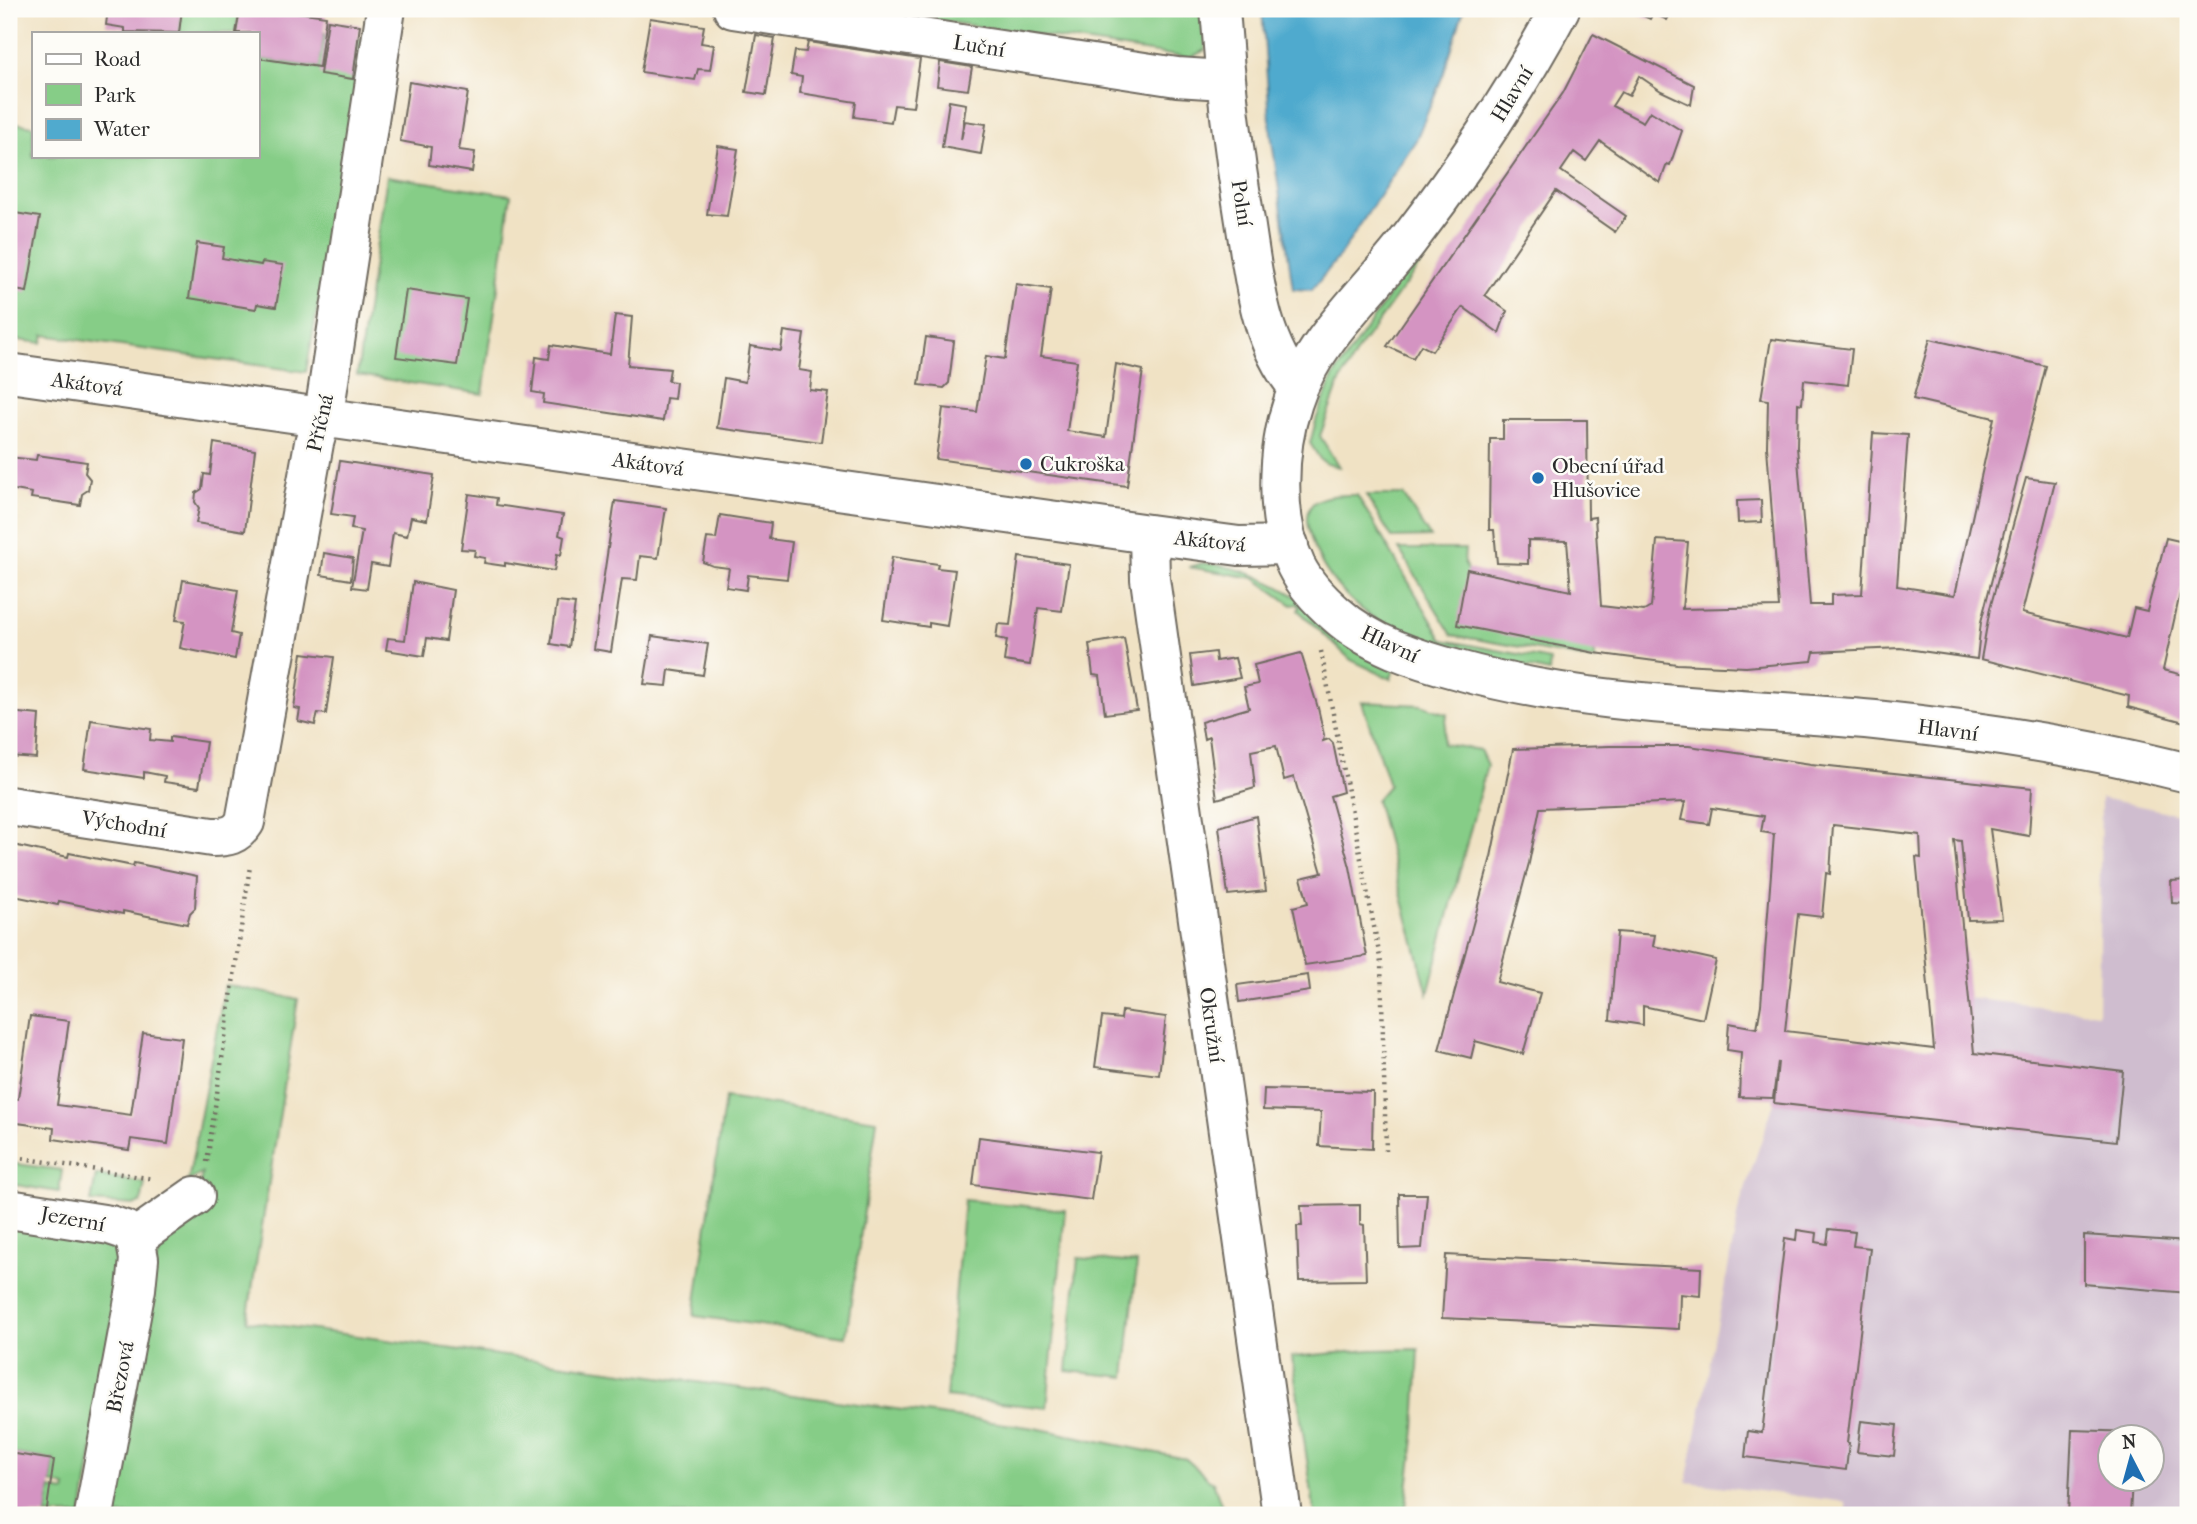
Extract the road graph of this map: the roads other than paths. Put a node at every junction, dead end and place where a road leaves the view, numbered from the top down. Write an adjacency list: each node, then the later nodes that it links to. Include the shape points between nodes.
1 (386, 9): 8 (street, Příčná, via 326,401)
2 (733, 9): 5 (street, Luční, via 1177,77)
3 (1220, 9): 5 (street, Polní)
4 (1560, 9): 7 (street, Hlavní, via 1493,125 1319,352)
5 (1224, 80): 7 (street, Polní, via 1261,312 1272,347)
6 (9, 373): 8 (street, Akátová)
7 (1298, 387): 10 (street, Hlavní, via 1281,468)
8 (319, 418): 9 (street, Akátová); 13 (street, Příčná, via 248,812)
9 (1149, 534): 10 (street, Akátová, via 1239,546); 18 (street, Okružní, via 1148,566)
10 (1289, 545): 11 (street, Hlavní, via 1311,590 1357,630 1410,655 1480,677 1616,699 1875,720 2034,740)
11 (2188, 774)
12 (9, 806): 13 (street, Východní, via 212,837)
13 (238, 833)
14 (195, 1196): 16 (street)
15 (9, 1209): 16 (street, Jezerní, via 110,1224)
16 (135, 1238): 17 (street, Březová, via 137,1281)
17 (94, 1515)
18 (1282, 1515)

